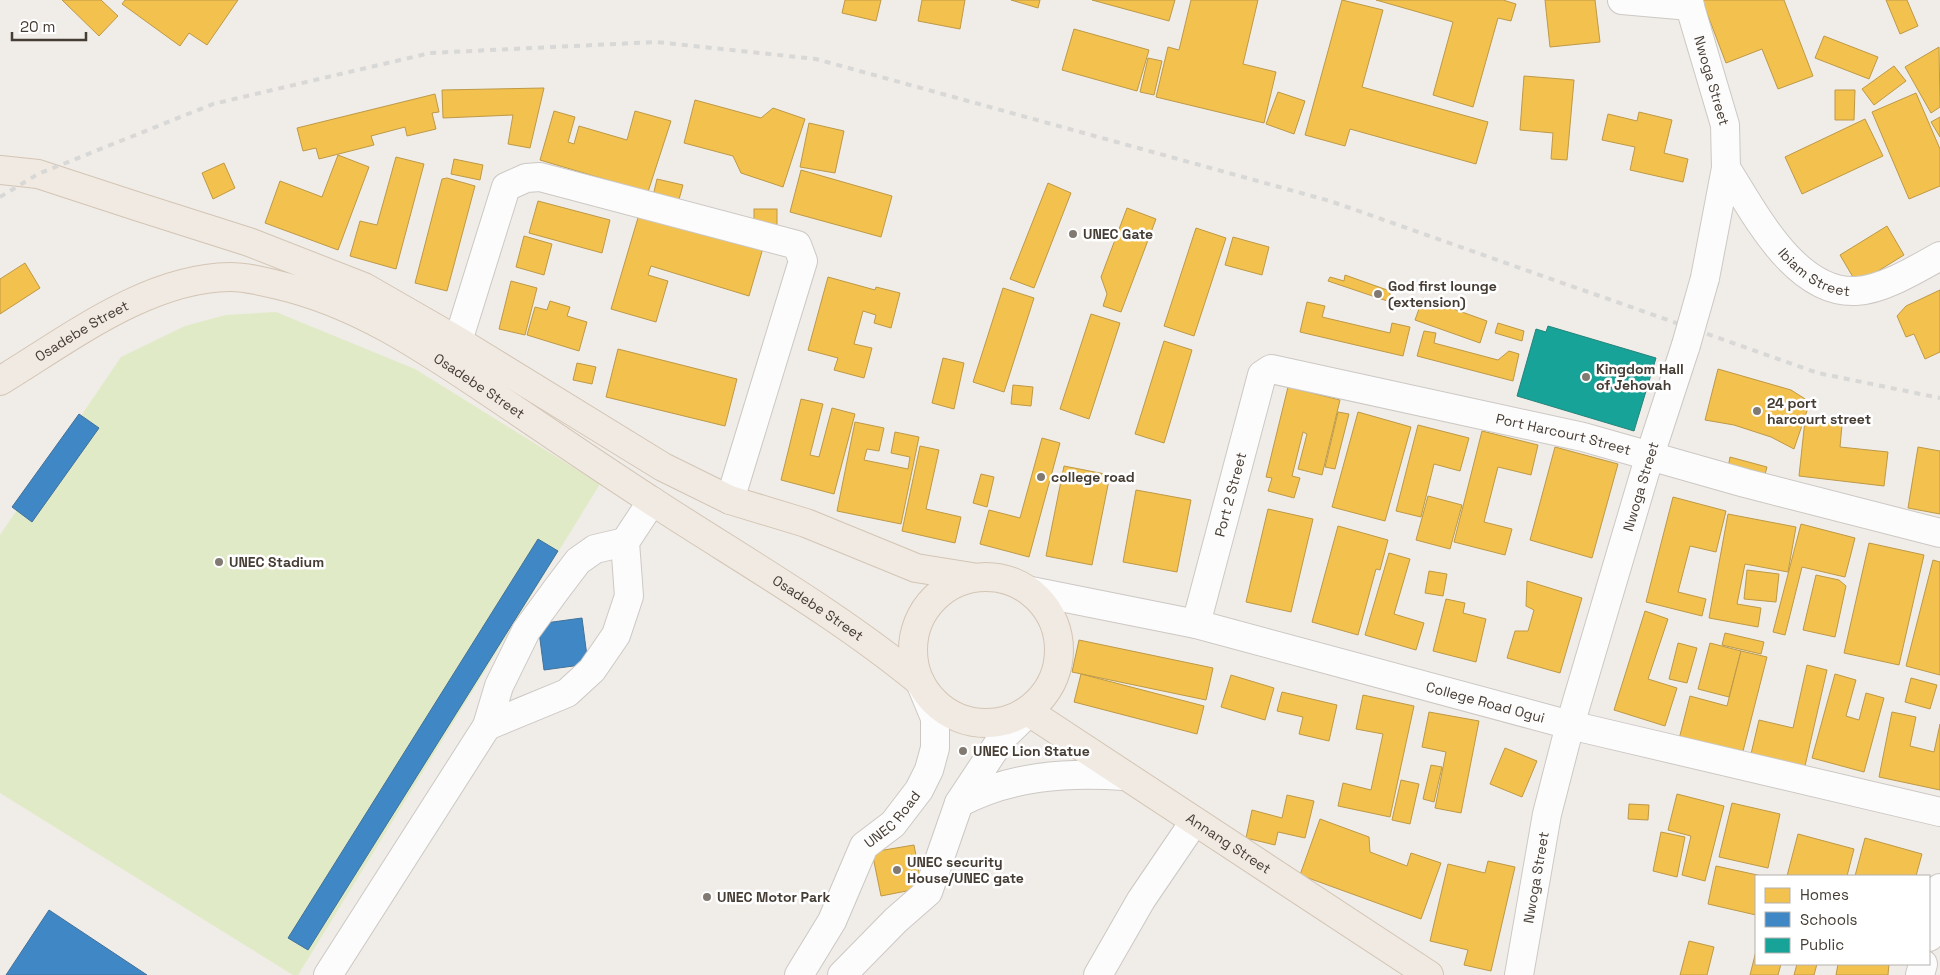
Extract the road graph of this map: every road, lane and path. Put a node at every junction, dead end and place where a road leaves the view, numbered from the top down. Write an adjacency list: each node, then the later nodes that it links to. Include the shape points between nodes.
1 (1622, 0): 2 (street)
2 (1689, 3): 3 (street, Nwoga Street, via 1725,125)
3 (1726, 168): 6 (street, Ibiam Street, via 1764,226 1798,269 1825,286 1857,291 1893,280); 11 (street, Nwoga Street, bridge, via 1705,278)
4 (0, 170): 5 (main road, Osadebe Street, via 38,174)
5 (230, 236): 7 (main road); 8 (main road, Osadebe Street, via 364,287)
6 (1940, 256)
7 (215, 278): 10 (main road, Osadebe Street, via 156,291 92,325); 13 (main road, Osadebe Street, via 254,279 306,291 366,316 407,338)
8 (458, 341): 12 (main road, Osadebe Street, via 663,467); 12 (street, Osadebe Street, via 506,187 526,178 540,177 797,244 803,262)
9 (1271, 369): 11 (street, Port Harcourt Street); 18 (street, Port 2 Street, via 1262,375)
10 (0, 381)
11 (1650, 454): 14 (street, Port Harcourt Street, via 1745,483); 21 (street, Nwoga Street)
12 (730, 500): 16 (main road, Osadebe Street, via 806,523 916,568)
13 (652, 501): 15 (street); 19 (main road, Osadebe Street, via 877,646)
14 (1940, 533)
15 (626, 542): 22 (street, via 594,549 572,569 526,631 499,686); 22 (street, via 629,596 616,636 592,670 567,693)
16 (972, 577): 17 (main road, via 995,576 1014,581); 19 (main road, via 951,585 932,599 920,618 913,640 914,663)
17 (1031, 591): 18 (street, College Road Ogui); 20 (main road, via 1045,605 1055,625 1059,646 1057,668 1049,688)
18 (1196, 624): 21 (street, College Road Ogui)
19 (920, 682): 20 (main road, via 933,701 951,715 972,722 995,723); 30 (street, UNEC Road, via 934,718 935,748 929,770 919,790 893,824 864,846 832,921)
20 (1029, 712): 23 (main road, Annang Street); 24 (street, via 1002,738)
21 (1570, 725): 25 (street, College Road Ogui); 34 (street, Nwoga Street, via 1547,814)
22 (487, 726): 29 (street)
23 (1124, 776): 24 (street, via 1066,774 1038,777 977,793); 26 (main road, Annang Street)
24 (959, 803): 31 (street, via 928,892)
25 (1940, 812)
26 (1194, 822): 32 (street, via 1141,900); 33 (main road, Annang Street)
27 (1940, 888): 28 (street)
28 (1930, 933)
29 (328, 975)
30 (799, 975)
31 (842, 975)
32 (1098, 975)
33 (1429, 975)
34 (1519, 975)

